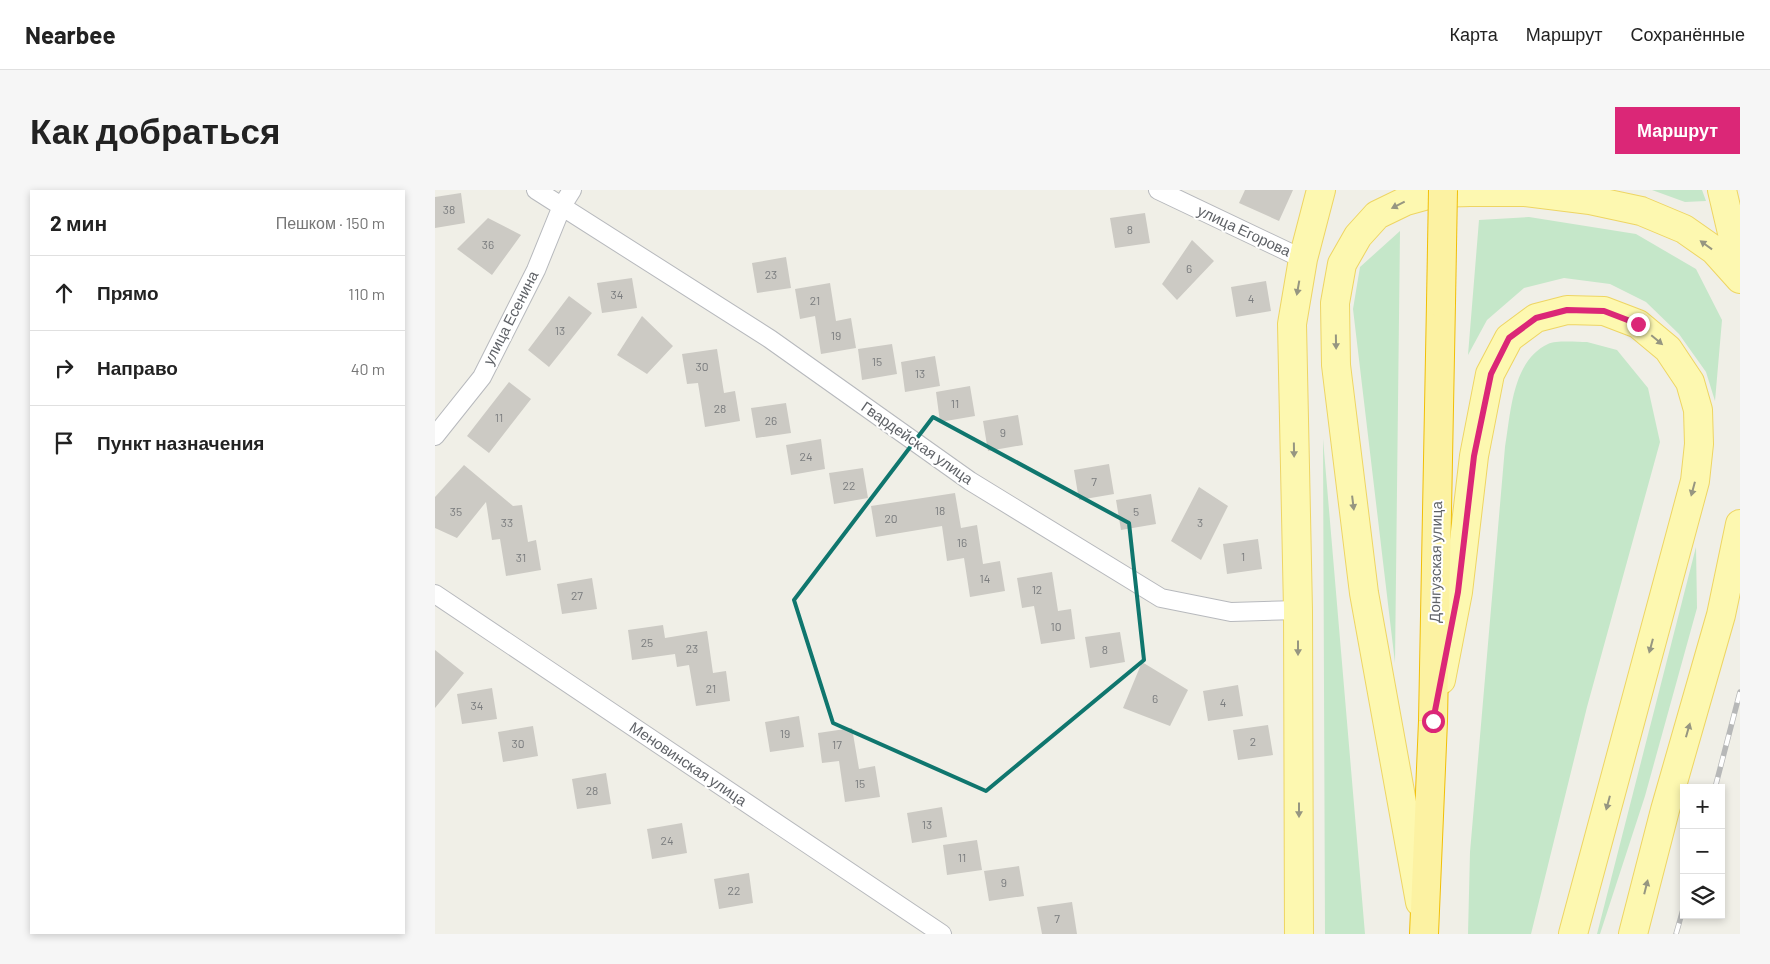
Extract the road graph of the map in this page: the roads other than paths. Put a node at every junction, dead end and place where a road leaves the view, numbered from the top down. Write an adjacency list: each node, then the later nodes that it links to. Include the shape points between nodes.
1 (535, 190): 7 (street, Гвардейская улица)
2 (572, 190): 7 (street, улица Есенина)
3 (1158, 190): 8 (street, улица Егорова)
4 (1321, 190): 8 (main road)
5 (1443, 190): 15 (highway, Донгузская улица, bridge)
6 (1722, 190): 9 (main road)
7 (562, 206): 11 (street, улица Есенина, via 536,270 481,377); 14 (street, Гвардейская улица, via 770,339 970,481 1161,598 1231,612)
8 (1303, 259): 14 (main road, one-way to 14, via 1292,324)
9 (1740, 268)
10 (1740, 280): 16 (main road, one-way to 16, via 1714,250 1684,229 1641,210 1525,192 1435,193 1406,201 1377,215 1358,236 1342,264 1335,303 1336,365 1363,584)
11 (435, 436)
12 (1740, 524): 20 (main road, one-way to 12, via 1721,615)
13 (435, 594): 17 (street, Меновинская улица)
14 (1298, 610): 18 (main road, one-way to 18)
15 (1433, 721): 16 (highway, Донгузская улица); 19 (main road, one-way to 19, via 1458,592 1474,456 1491,374 1509,338 1536,318 1567,310 1604,311 1638,324 1668,349 1690,382 1698,410 1699,444 1695,481)
16 (1424, 931)
17 (942, 934)
18 (1299, 934)
19 (1573, 934)
20 (1633, 934)

